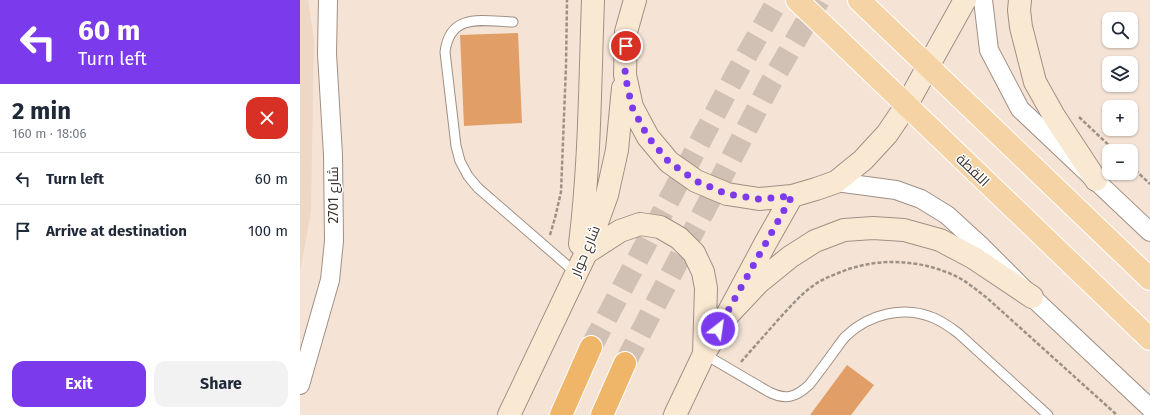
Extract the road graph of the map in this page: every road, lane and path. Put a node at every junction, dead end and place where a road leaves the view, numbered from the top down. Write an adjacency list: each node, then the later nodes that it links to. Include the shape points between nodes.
1 (328, 0): 32 (street, شارع 2701, via 327,54 333,155 334,241 330,280)
2 (567, 0): 22 (path, via 562,192)
3 (593, 0): 24 (main road, via 588,146)
4 (635, 0): 12 (main road, via 626,32)
5 (797, 0): 13 (main road, اللقطة)
6 (859, 0): 11 (main road)
7 (964, 0): 11 (main road)
8 (983, 0): 17 (street, via 989,50 1020,109)
9 (1020, 0): 17 (main road, via 1021,27 1035,82)
10 (513, 22): 22 (lane, via 472,20 450,34 445,52 456,146 465,171 478,188)
11 (928, 66): 13 (main road); 25 (main road)
12 (625, 75): 20 (main road, via 632,107 648,137 669,162 696,181 727,194 759,199); 23 (main road, شارع حوار, via 617,150 607,195)
13 (906, 106): 18 (main road, via 887,134 863,160); 28 (main road, اللقطة)
14 (1077, 115): 15 (path)
15 (1108, 144)
16 (1138, 173): 19 (path)
17 (1096, 180): 21 (street)
18 (836, 182): 20 (main road); 26 (street, via 896,190 921,199 947,215)
19 (1150, 184)
20 (792, 196): 27 (main road)
21 (1150, 232)
22 (545, 247): 24 (lane)
23 (586, 253): 24 (main road, شارع حوار); 30 (main road, via 620,231 640,224 660,227 679,238 694,253 704,272)
24 (576, 273): 34 (main road, شارع حوار)
25 (1150, 279)
26 (1032, 296): 27 (main road, via 974,258 940,240 904,230 873,228 844,230 815,241 758,283); 33 (street)
27 (726, 317): 30 (main road)
28 (1150, 339)
29 (590, 347): 35 (highway)
30 (704, 354): 37 (main road); 38 (lane, via 768,392 777,396 794,396 809,385 854,328 878,316 891,313 919,313 946,324 958,333)
31 (625, 363): 36 (highway)
32 (300, 385)
33 (1150, 408)
34 (509, 415)
35 (561, 415)
36 (602, 415)
37 (674, 415)
38 (1048, 415)

